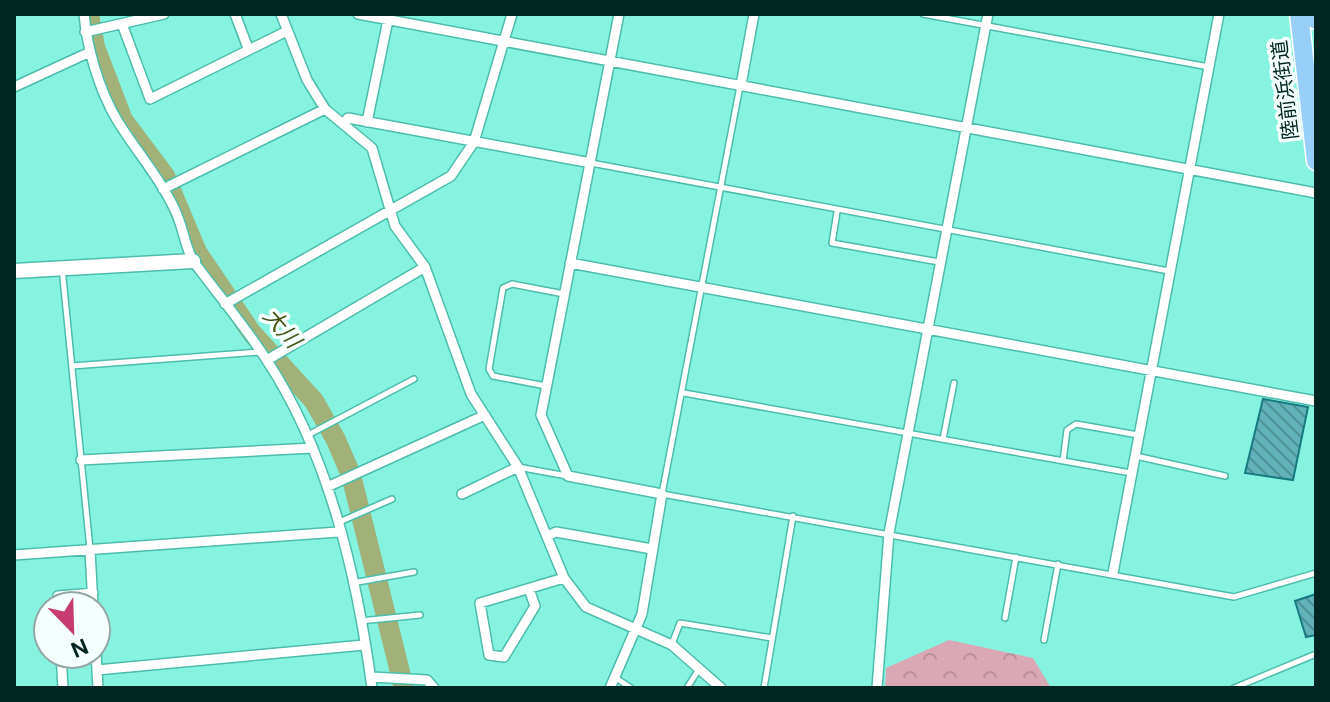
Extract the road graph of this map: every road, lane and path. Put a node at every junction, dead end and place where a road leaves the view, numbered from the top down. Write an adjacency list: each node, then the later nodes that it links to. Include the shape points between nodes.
1 (84, 14): 19 (street)
2 (164, 14): 16 (street)
3 (235, 14): 21 (street)
4 (281, 14): 18 (street)
5 (358, 14): 14 (street)
6 (512, 14): 20 (street)
7 (619, 14): 23 (street)
8 (754, 14): 25 (street)
9 (923, 14): 17 (lane)
10 (988, 14): 17 (street)
11 (1219, 14): 24 (street)
12 (1299, 14): 32 (highway, 陸前浜街道)
13 (1315, 14): 15 (highway)
14 (388, 20): 20 (street); 29 (street)
15 (1316, 20)
16 (122, 24): 19 (street); 21 (street, via 150,99)
17 (986, 26): 24 (lane); 30 (street)
18 (287, 31): 21 (street); 27 (street)
19 (85, 32): 22 (street)
20 (501, 43): 23 (street); 31 (street)
21 (248, 48)
22 (90, 52): 26 (street); 35 (street, via 117,119)
23 (610, 60): 25 (street); 33 (street)
24 (1209, 67): 34 (street)
25 (741, 85): 30 (street); 36 (lane)
26 (14, 87)
27 (325, 109): 28 (street); 35 (street)
28 (345, 122): 29 (street); 38 (street, via 372,148)
29 (367, 122): 31 (street)
30 (966, 126): 34 (street); 40 (street)
31 (474, 142): 33 (street); 38 (street, via 451,176)
32 (1316, 161)
33 (591, 163): 36 (lane); 43 (street)
34 (1189, 169): 37 (street); 47 (street)
35 (163, 189): 41 (street)
36 (721, 189): 39 (lane); 48 (lane)
37 (1316, 193)
38 (388, 209): 45 (street); 50 (street)
39 (837, 212): 40 (lane); 42 (lane, via 832,243)
40 (945, 229): 42 (street); 47 (lane)
41 (193, 261): 44 (street); 50 (street)
42 (939, 262): 51 (street)
43 (570, 263): 48 (street); 49 (street)
44 (61, 267): 46 (street); 53 (lane)
45 (425, 267): 52 (street); 60 (street, via 471,394)
46 (14, 271)
47 (1170, 271): 54 (street)
48 (702, 290): 51 (street); 58 (lane)
49 (564, 294): 57 (street); 57 (lane, via 512,284 503,288 489,369 493,376)
50 (225, 304): 52 (street)
51 (927, 330): 54 (street); 61 (street)
52 (264, 356): 53 (lane); 62 (street)
53 (72, 366): 67 (lane)
54 (1151, 373): 59 (street); 63 (street)
55 (414, 379): 62 (lane)
56 (954, 383): 64 (lane)
57 (546, 386): 71 (street, via 541,415)
58 (684, 393): 61 (lane); 75 (lane)
59 (1316, 401)
60 (485, 415): 69 (street); 73 (street)
61 (909, 432): 64 (lane); 79 (street)
62 (307, 436): 65 (street)
63 (1139, 436): 66 (street); 68 (lane, via 1076,424 1067,430)
64 (943, 439): 68 (lane)
65 (313, 448): 67 (street); 73 (street)
66 (1135, 456): 70 (street); 72 (lane)
67 (81, 460): 82 (lane)
68 (1063, 461): 70 (lane)
69 (518, 467): 71 (lane); 74 (street); 80 (street)
70 (1132, 473): 87 (street)
71 (568, 476): 75 (street)
72 (1225, 476)
73 (327, 487): 78 (street)
74 (462, 494)
75 (662, 494): 77 (lane); 81 (street)
76 (392, 499): 78 (lane)
77 (793, 516): 79 (lane); 97 (lane)
78 (338, 528): 82 (street); 90 (street)
79 (889, 533): 84 (lane); 114 (street)
80 (547, 536): 81 (street, via 556,532); 89 (street)
81 (652, 549): 96 (street)
82 (90, 550): 83 (street); 92 (street)
83 (14, 555)
84 (1016, 557): 85 (lane); 94 (lane)
85 (1058, 564): 87 (lane); 98 (lane)
86 (414, 572): 90 (lane)
87 (1113, 573): 88 (lane, via 1234,597)
88 (1316, 573)
89 (564, 578): 91 (street); 96 (street, via 586,607)
90 (351, 583): 95 (street)
91 (529, 589): 91 (street, via 480,603 489,655 504,657 535,606)
92 (93, 590)
93 (420, 615): 95 (lane)
94 (1005, 618)
95 (359, 621): 99 (street)
96 (637, 627): 100 (street); 105 (street)
97 (772, 638): 100 (lane, via 680,623); 113 (lane)
98 (1044, 640)
99 (364, 645): 102 (street); 106 (street)
100 (672, 645): 103 (street)
101 (1316, 654): 115 (lane)
102 (112, 669)
103 (699, 669): 111 (lane); 112 (street)
104 (97, 670): 107 (street)
105 (616, 678): 109 (street); 110 (lane)
106 (372, 683): 108 (street, via 427,680)
107 (98, 688)
108 (434, 688)
109 (610, 688)
110 (631, 688)
111 (687, 688)
112 (721, 688)
113 (764, 688)
114 (877, 688)
115 (1234, 688)

